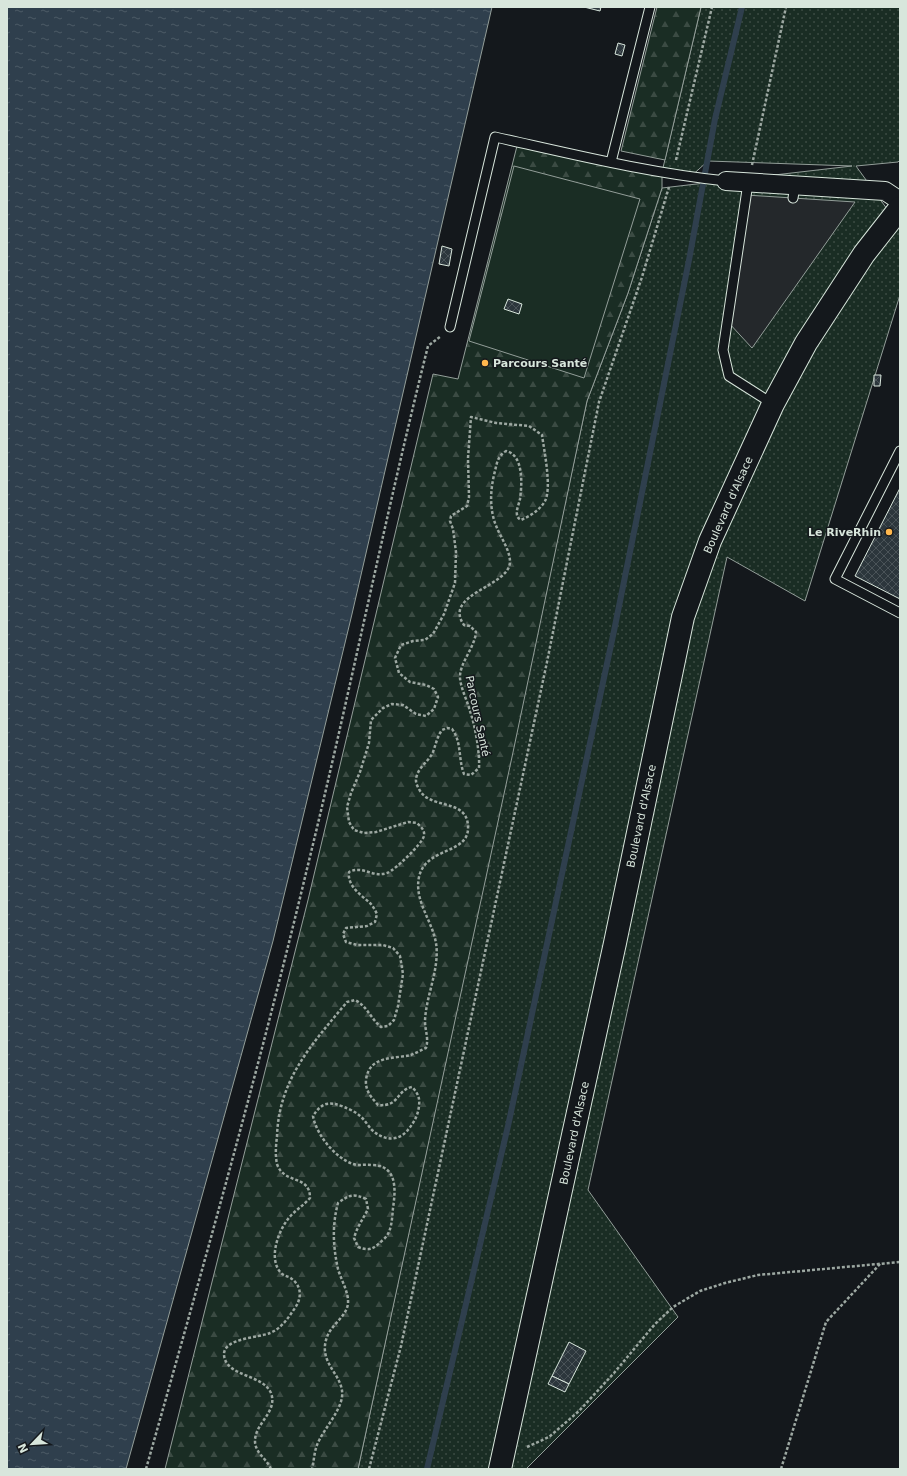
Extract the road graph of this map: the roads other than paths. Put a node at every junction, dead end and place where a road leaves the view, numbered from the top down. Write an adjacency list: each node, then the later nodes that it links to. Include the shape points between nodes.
1 (641, 7): 2 (lane)
2 (649, 11): 3 (lane)
3 (611, 162): 4 (lane, via 688,178); 8 (lane, via 495,137)
4 (726, 182): 5 (street)
5 (748, 183): 6 (street, via 794,192 885,191); 9 (lane, via 723,350 729,376)
6 (900, 201)
7 (900, 208): 9 (street, Boulevard d'Alsace, via 840,289 806,342)
8 (450, 327)
9 (774, 404): 12 (street, Boulevard d'Alsace, via 710,541 683,617)
10 (900, 451): 11 (lane, via 835,579)
11 (900, 613)
12 (502, 1462)

